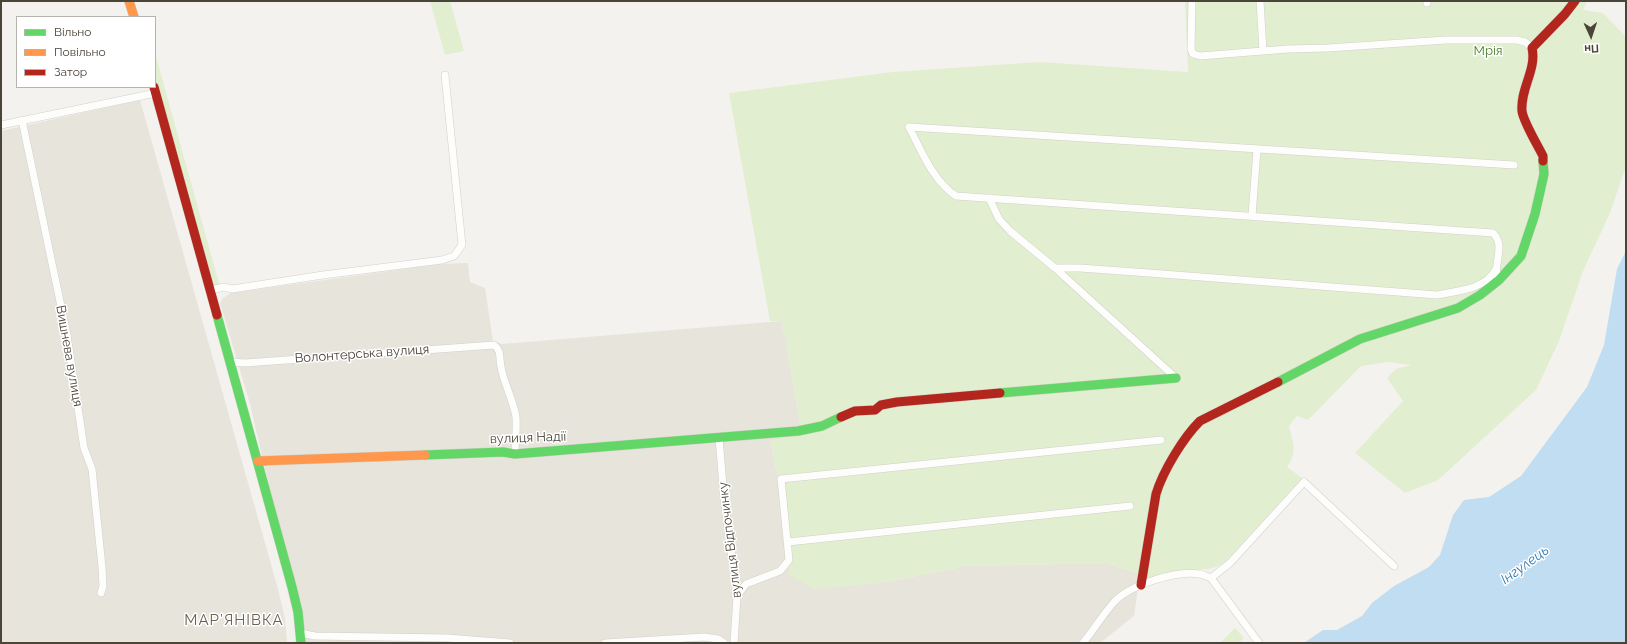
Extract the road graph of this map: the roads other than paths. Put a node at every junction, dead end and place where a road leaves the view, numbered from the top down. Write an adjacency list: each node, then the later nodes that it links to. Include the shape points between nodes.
1 (129, 1): 5 (street)
2 (1192, 1): 7 (street, via 1193,54 1219,56)
3 (1260, 1): 7 (street)
4 (1575, 1): 6 (street)
5 (134, 16)
6 (1532, 48): 7 (street, via 1517,40 1460,39); 18 (street, via 1534,58 1522,98 1522,113 1543,156 1544,174 1535,214 1521,256)
7 (1262, 51)
8 (445, 76): 19 (street, via 462,245 454,256 442,260)
9 (155, 90): 10 (street); 19 (street)
10 (22, 120): 11 (street); 31 (street, Вишнева вулиця, via 67,335 84,448 92,468 103,577)
11 (1, 125)
12 (1257, 150): 13 (street); 14 (street, via 909,127 926,160 946,189 964,198); 15 (street)
13 (1514, 166)
14 (989, 198): 15 (street); 17 (street, via 999,219 1010,232)
15 (1252, 216): 16 (street, via 1493,233 1500,245)
16 (1497, 267): 17 (street, via 1493,275 1473,289 1437,295); 18 (street)
17 (1055, 268): 21 (street)
18 (1499, 280): 30 (street, via 1458,308 1360,339 1200,421 1192,429 1158,487)
19 (210, 290): 20 (street)
20 (230, 362): 24 (street, Волонтерська вулиця, via 494,345 499,348 503,377 515,412); 25 (street)
21 (1176, 378): 22 (street, вулиця Надії, via 897,402 881,405 875,410 855,411 822,426 798,431)
22 (720, 438): 24 (street, вулиця Надії); 32 (street, вулиця Відпочинку, via 724,498)
23 (1161, 440): 27 (street, via 781,478)
24 (515, 454): 25 (street, вулиця Надії, via 503,452)
25 (258, 461): 33 (street, via 292,587)
26 (1130, 506): 27 (street)
27 (788, 542): 32 (street, via 789,560 780,572 746,584)
28 (1394, 566): 29 (street, via 1304,482 1230,563)
29 (1210, 578): 30 (street, via 1199,574 1185,574); 40 (street)
30 (1141, 585): 39 (street, via 1115,601)
31 (101, 593)
32 (737, 596): 38 (street, вулиця Відпочинку)
33 (300, 633): 34 (street); 35 (street, via 315,636 447,638)
34 (300, 643)
35 (510, 643)
36 (605, 643): 37 (street, via 704,636)
37 (724, 643)
38 (734, 643)
39 (1083, 643)
40 (1259, 643)

